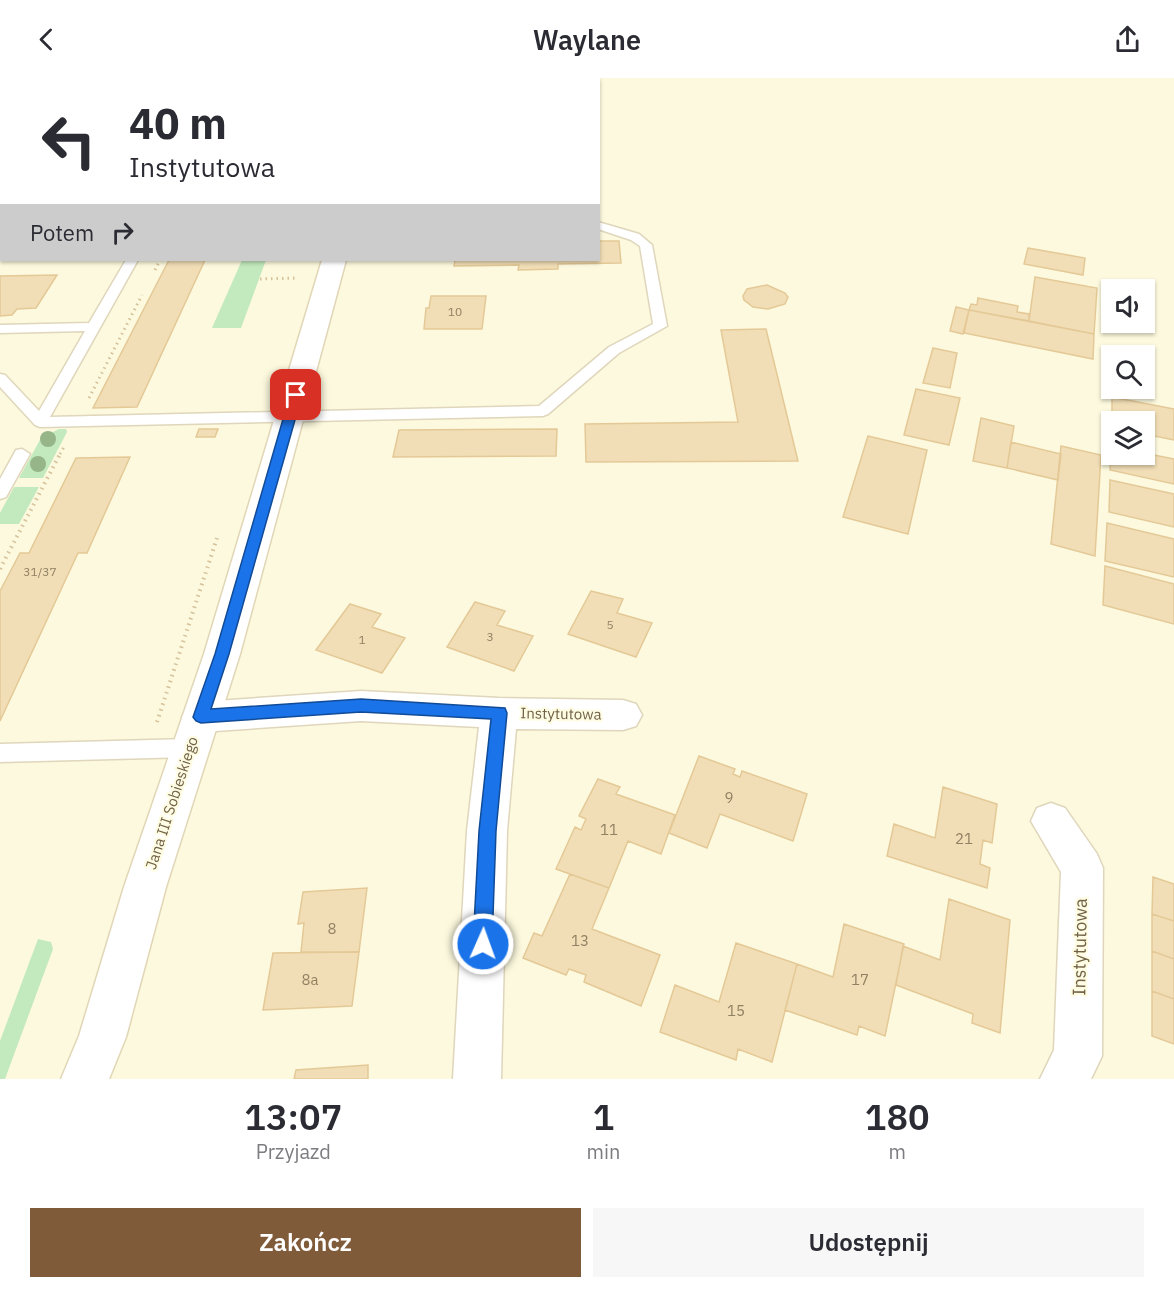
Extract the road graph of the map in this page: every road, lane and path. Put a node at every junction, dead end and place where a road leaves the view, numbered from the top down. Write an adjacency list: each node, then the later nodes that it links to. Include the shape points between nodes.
1 (600, 226): 9 (lane, via 635,237 646,245 660,326 614,350 543,411)
2 (131, 261): 6 (lane)
3 (334, 261): 9 (main road, Jana III Sobieskiego)
4 (300, 278): 5 (path)
5 (260, 279)
6 (94, 327): 7 (lane); 10 (lane)
7 (0, 329)
8 (0, 378): 10 (lane)
9 (290, 417): 10 (lane); 17 (main road, Jana III Sobieskiego, via 222,654)
10 (40, 422)
11 (22, 454): 12 (lane)
12 (0, 493)
13 (220, 530): 16 (path)
14 (499, 713): 15 (main road, Instytutowa); 17 (main road, Instytutowa, via 361,706); 22 (main road, Instytutowa, via 488,831)
15 (623, 715)
16 (156, 724)
17 (195, 732): 18 (lane); 20 (main road, Jana III Sobieskiego, via 145,886)
18 (0, 753)
19 (1051, 821): 23 (main road, Instytutowa, via 1082,868 1078,1056)
20 (102, 1058): 21 (main road, Jana III Sobieskiego)
21 (85, 1079)
22 (477, 1079)
23 (1064, 1079)

